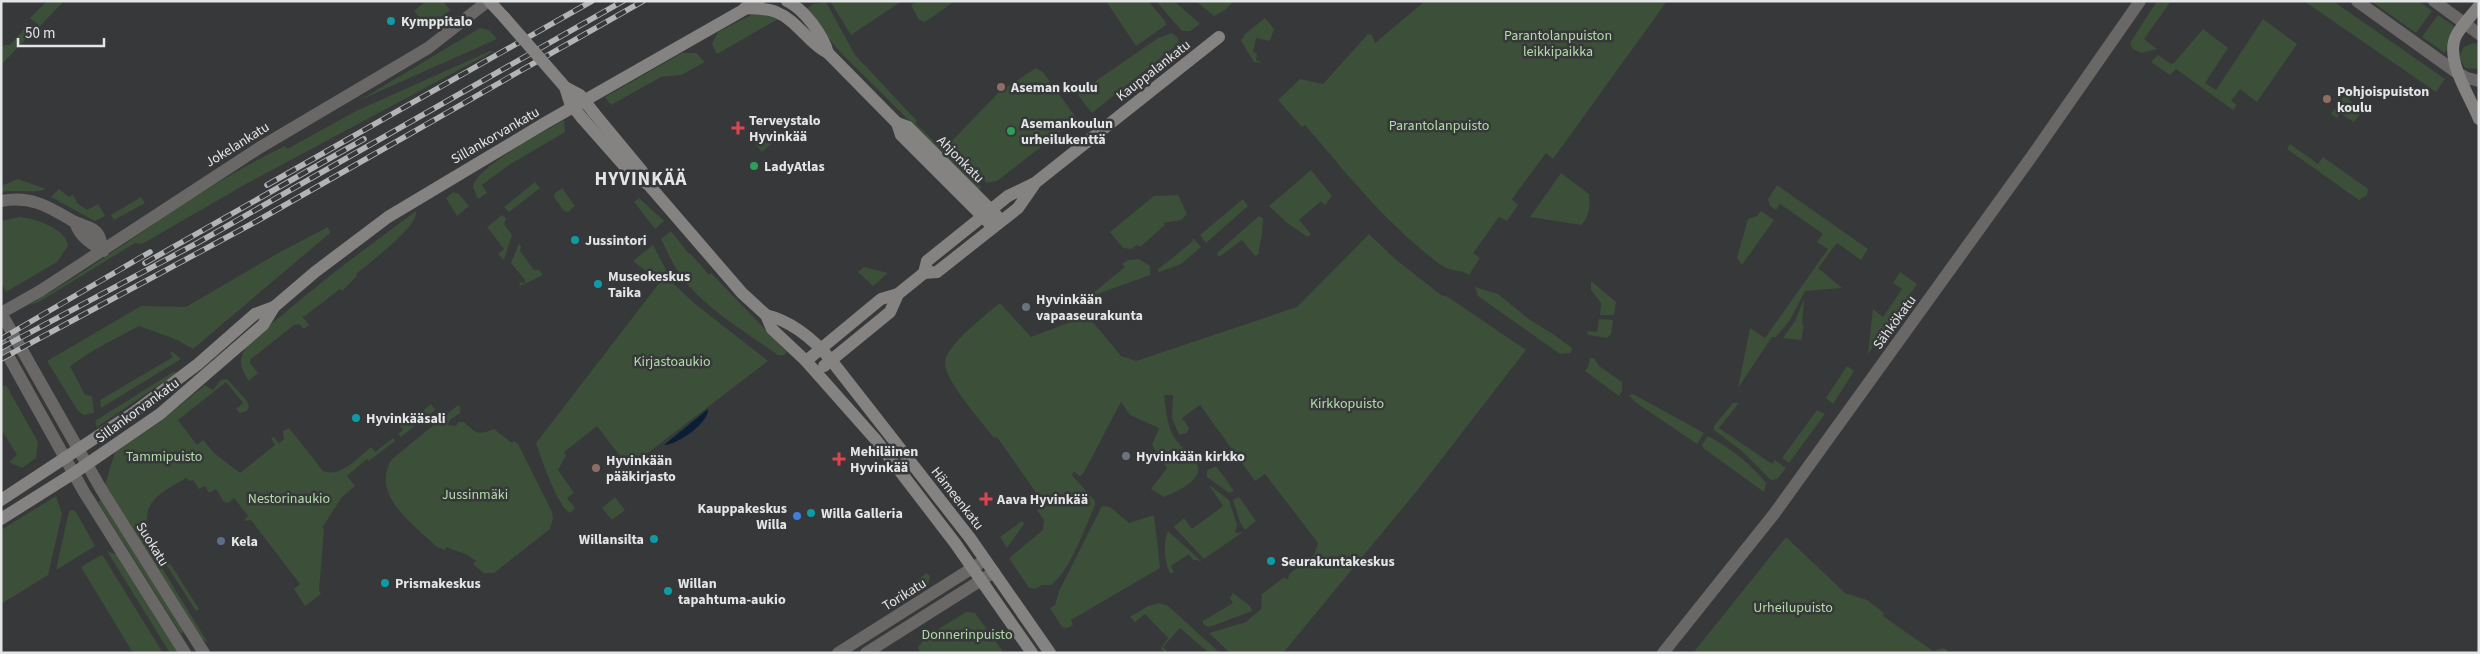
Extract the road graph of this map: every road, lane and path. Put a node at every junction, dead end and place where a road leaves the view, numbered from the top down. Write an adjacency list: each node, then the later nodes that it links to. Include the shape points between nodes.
1 (488, 1): 15 (main road, bridge); 22 (street, Jokelankatu, via 428,48 259,148)
2 (759, 1): 8 (main road, Sillankorvankatu)
3 (787, 1): 12 (main road, Ahjonkatu, via 825,40)
4 (2140, 1): 49 (street, Sähkökatu, via 1774,514)
5 (2357, 1): 13 (street)
6 (2434, 1): 9 (street)
7 (2479, 6): 9 (main road)
8 (745, 8): 12 (main road, Ahjonkatu, via 777,12 817,48); 25 (main road, Sillankorvankatu, via 408,205 322,266)
9 (2465, 23): 10 (street); 13 (main road, via 2453,44)
10 (2479, 34)
11 (1219, 37): 17 (main road, Kauppalankatu)
12 (828, 53): 20 (main road, Ahjonkatu, via 896,123 901,135)
13 (2456, 72): 14 (street); 16 (main road)
14 (2479, 81)
15 (565, 87): 18 (main road, Hämeenkatu, bridge, via 580,96 642,171); 18 (main road, Hämeenkatu, bridge, via 570,103 582,118 635,178)
16 (2479, 119)
17 (1036, 183): 20 (main road, Kauppalankatu, via 1008,196); 21 (main road, Kauppalankatu, via 1018,208)
18 (648, 184): 27 (main road, Hämeenkatu, via 742,293)
19 (1, 201): 22 (street, via 25,199 48,206 75,222 87,242)
20 (987, 213): 21 (main road, Ahjonkatu); 23 (main road, Kauppalankatu, via 927,261)
21 (998, 224): 23 (main road, Kauppalankatu, via 937,272)
22 (103, 251): 26 (street, Jokelankatu, bridge)
23 (924, 273): 24 (main road, Kauppalankatu)
24 (898, 294): 29 (main road, Kauppalankatu, via 881,299); 30 (main road, Kauppalankatu, via 890,312)
25 (274, 307): 33 (main road, Sillankorvankatu, via 255,314 198,364); 35 (main road, Sillankorvankatu, via 263,325 177,401)
26 (1, 313): 33 (street, Suokatu)
27 (766, 315): 29 (main road, Hämeenkatu, via 782,319); 31 (main road, Hämeenkatu, via 772,329)
28 (1, 343): 34 (street)
29 (821, 349): 30 (main road, Hämeenkatu); 31 (main road, Kauppalankatu)
30 (831, 360): 32 (main road, Kauppalankatu); 39 (main road, Hämeenkatu)
31 (806, 361): 32 (main road, Hämeenkatu)
32 (816, 372): 40 (main road, Hämeenkatu, via 897,466)
33 (79, 450): 34 (main road, Sillankorvankatu); 35 (street, Suokatu)
34 (66, 458): 36 (street); 37 (main road, Sillankorvankatu)
35 (87, 464): 36 (main road, Sillankorvankatu); 44 (street, Suokatu)
36 (74, 473): 38 (main road, Sillankorvankatu); 43 (street)
37 (1, 500)
38 (1, 519)
39 (985, 560): 40 (street, Torikatu); 41 (main road, Hämeenkatu)
40 (973, 568): 42 (main road, Hämeenkatu); 45 (street, Torikatu)
41 (994, 572): 42 (street); 48 (main road, Hämeenkatu)
42 (981, 580): 46 (street); 47 (main road, Hämeenkatu)
43 (185, 653)
44 (204, 653)
45 (838, 653)
46 (866, 653)
47 (1032, 653)
48 (1050, 653)
49 (1663, 653)

